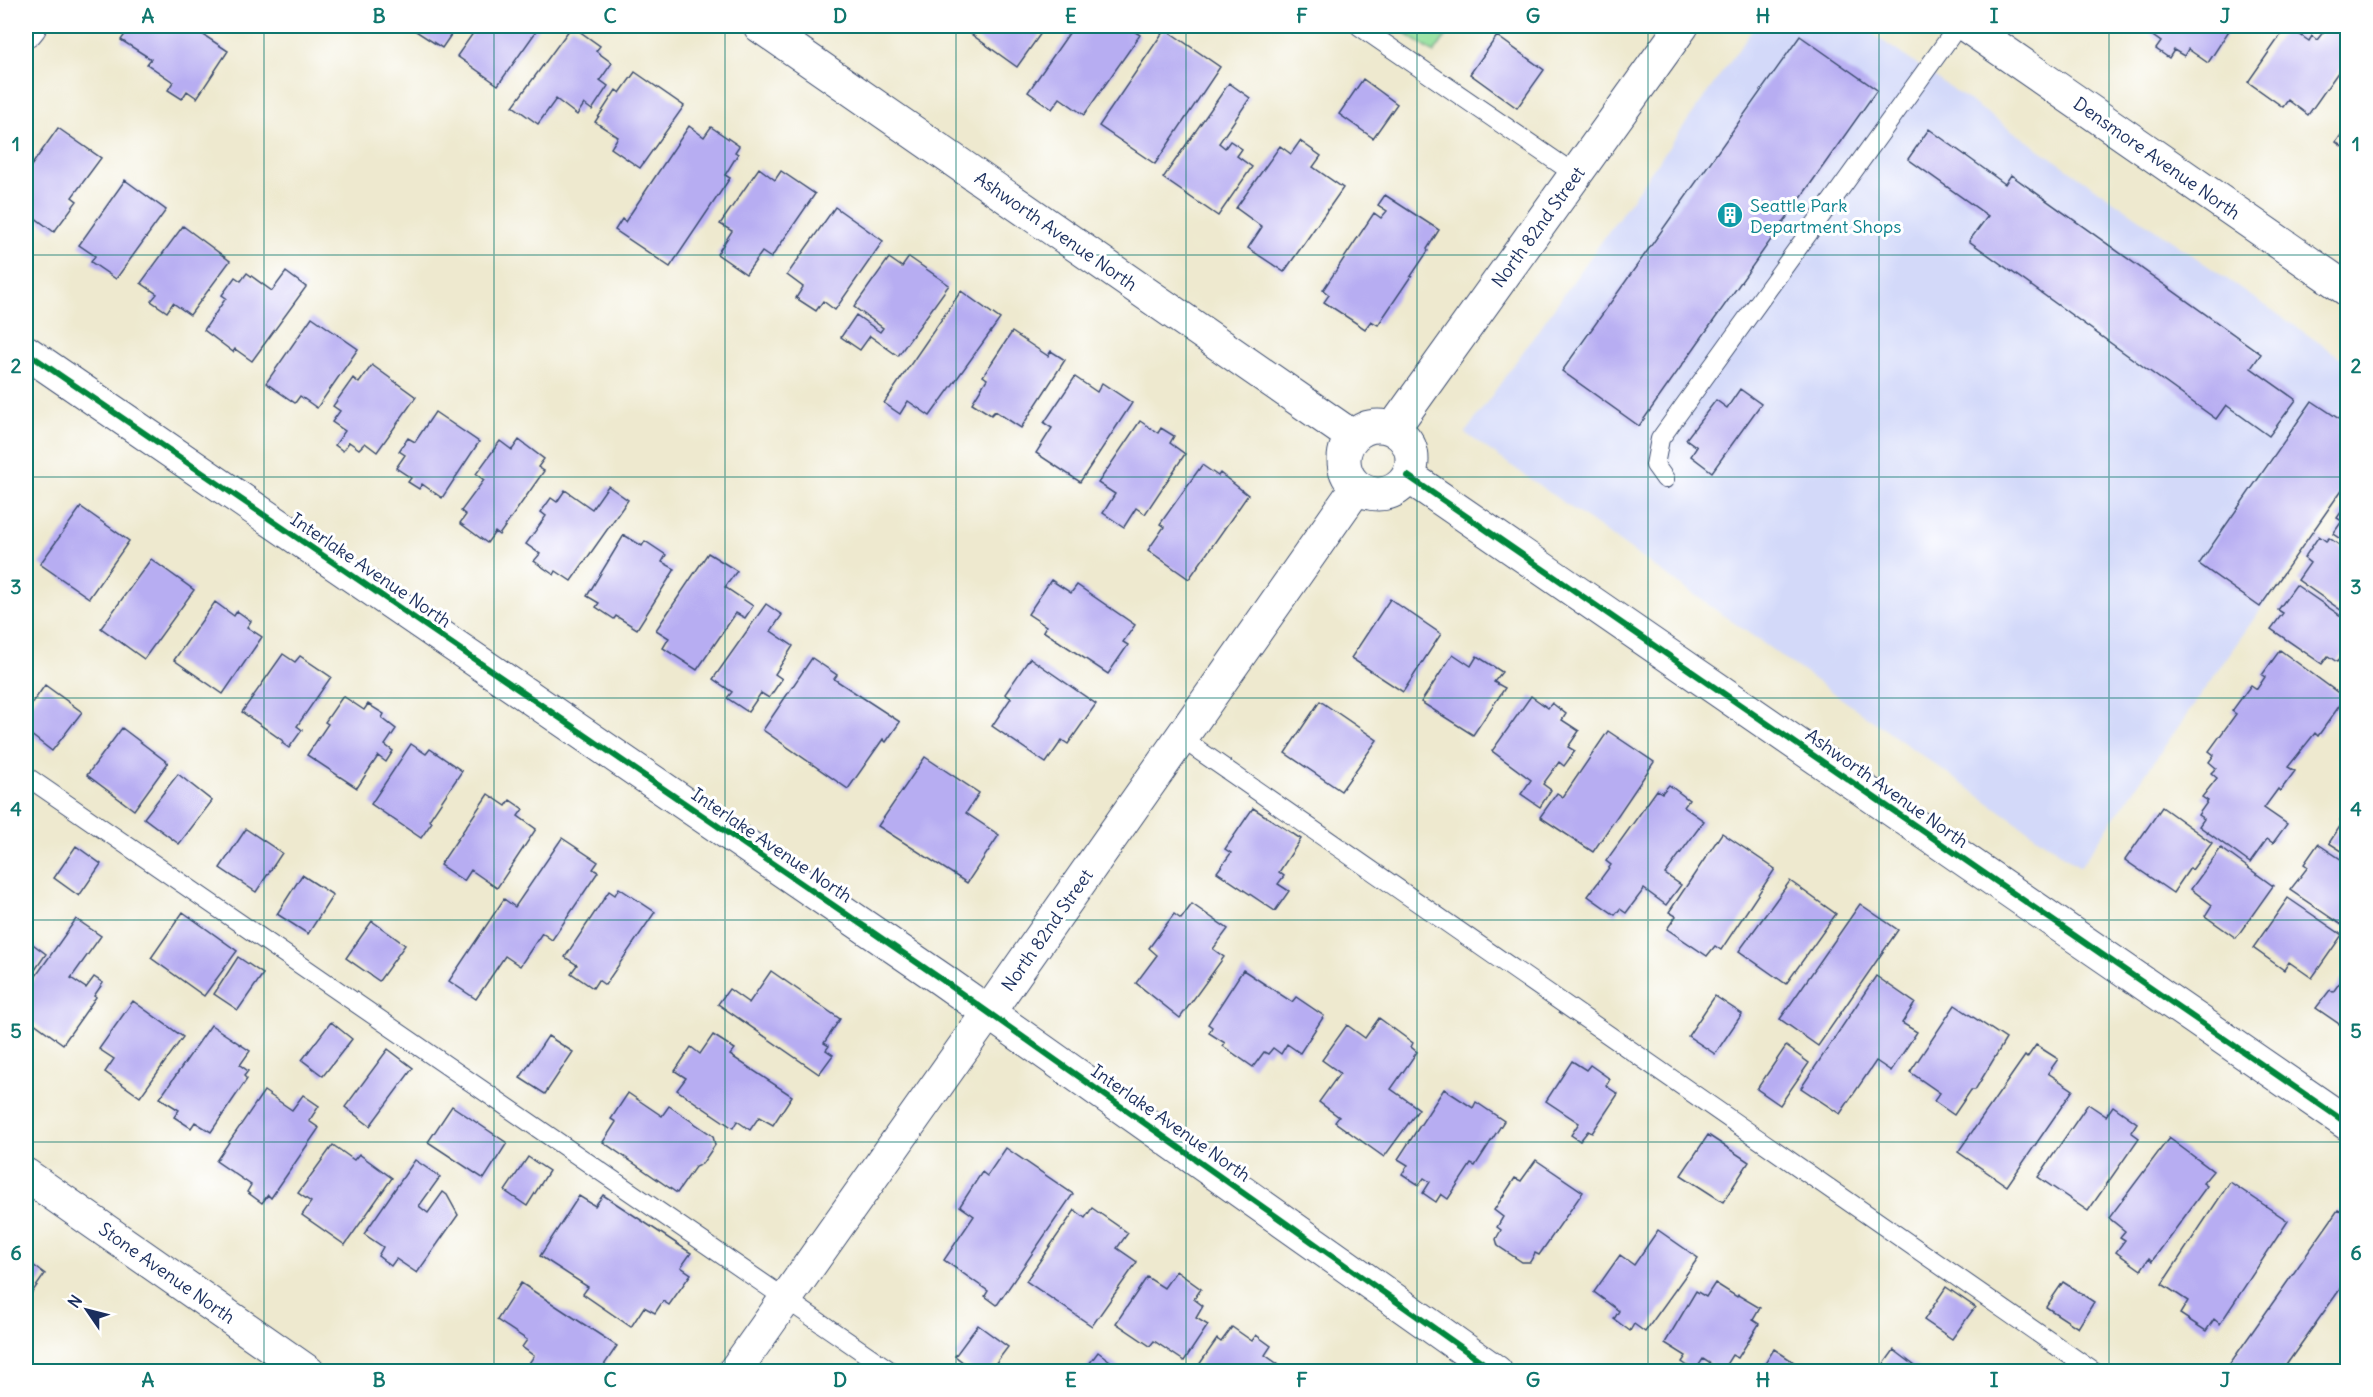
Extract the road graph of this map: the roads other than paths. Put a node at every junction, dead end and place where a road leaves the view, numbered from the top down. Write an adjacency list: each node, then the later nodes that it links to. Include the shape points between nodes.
1 (30, 26): 7 (street)
2 (760, 26): 12 (street, Ashworth Avenue North)
3 (1359, 26): 8 (lane)
4 (1682, 26): 8 (street, North 82nd Street)
5 (1958, 26): 14 (lane, via 1660,439 1654,465)
6 (1967, 26): 9 (street, Densmore Avenue North)
7 (26, 31)
8 (1576, 175): 11 (street, North 82nd Street)
9 (2348, 290)
10 (26, 352): 18 (street, Interlake Avenue North)
11 (1393, 429): 12 (street, via 1371,426); 13 (street, via 1409,443 1412,465)
12 (1353, 437): 15 (street, via 1344,457 1349,478)
13 (1408, 476): 15 (street, via 1391,492 1379,494); 19 (street, Ashworth Avenue North)
14 (1665, 479)
15 (1357, 487): 16 (street, North 82nd Street)
16 (1181, 738): 18 (street, North 82nd Street); 26 (lane)
17 (26, 776): 21 (lane)
18 (988, 1013): 21 (street, North 82nd Street); 25 (street, Interlake Avenue North)
19 (2348, 1124)
20 (26, 1175): 22 (street, Stone Avenue North)
21 (785, 1298): 23 (street, North 82nd Street); 24 (lane)
22 (308, 1371)
23 (734, 1371)
24 (892, 1371)
25 (1496, 1371)
26 (2094, 1371)

